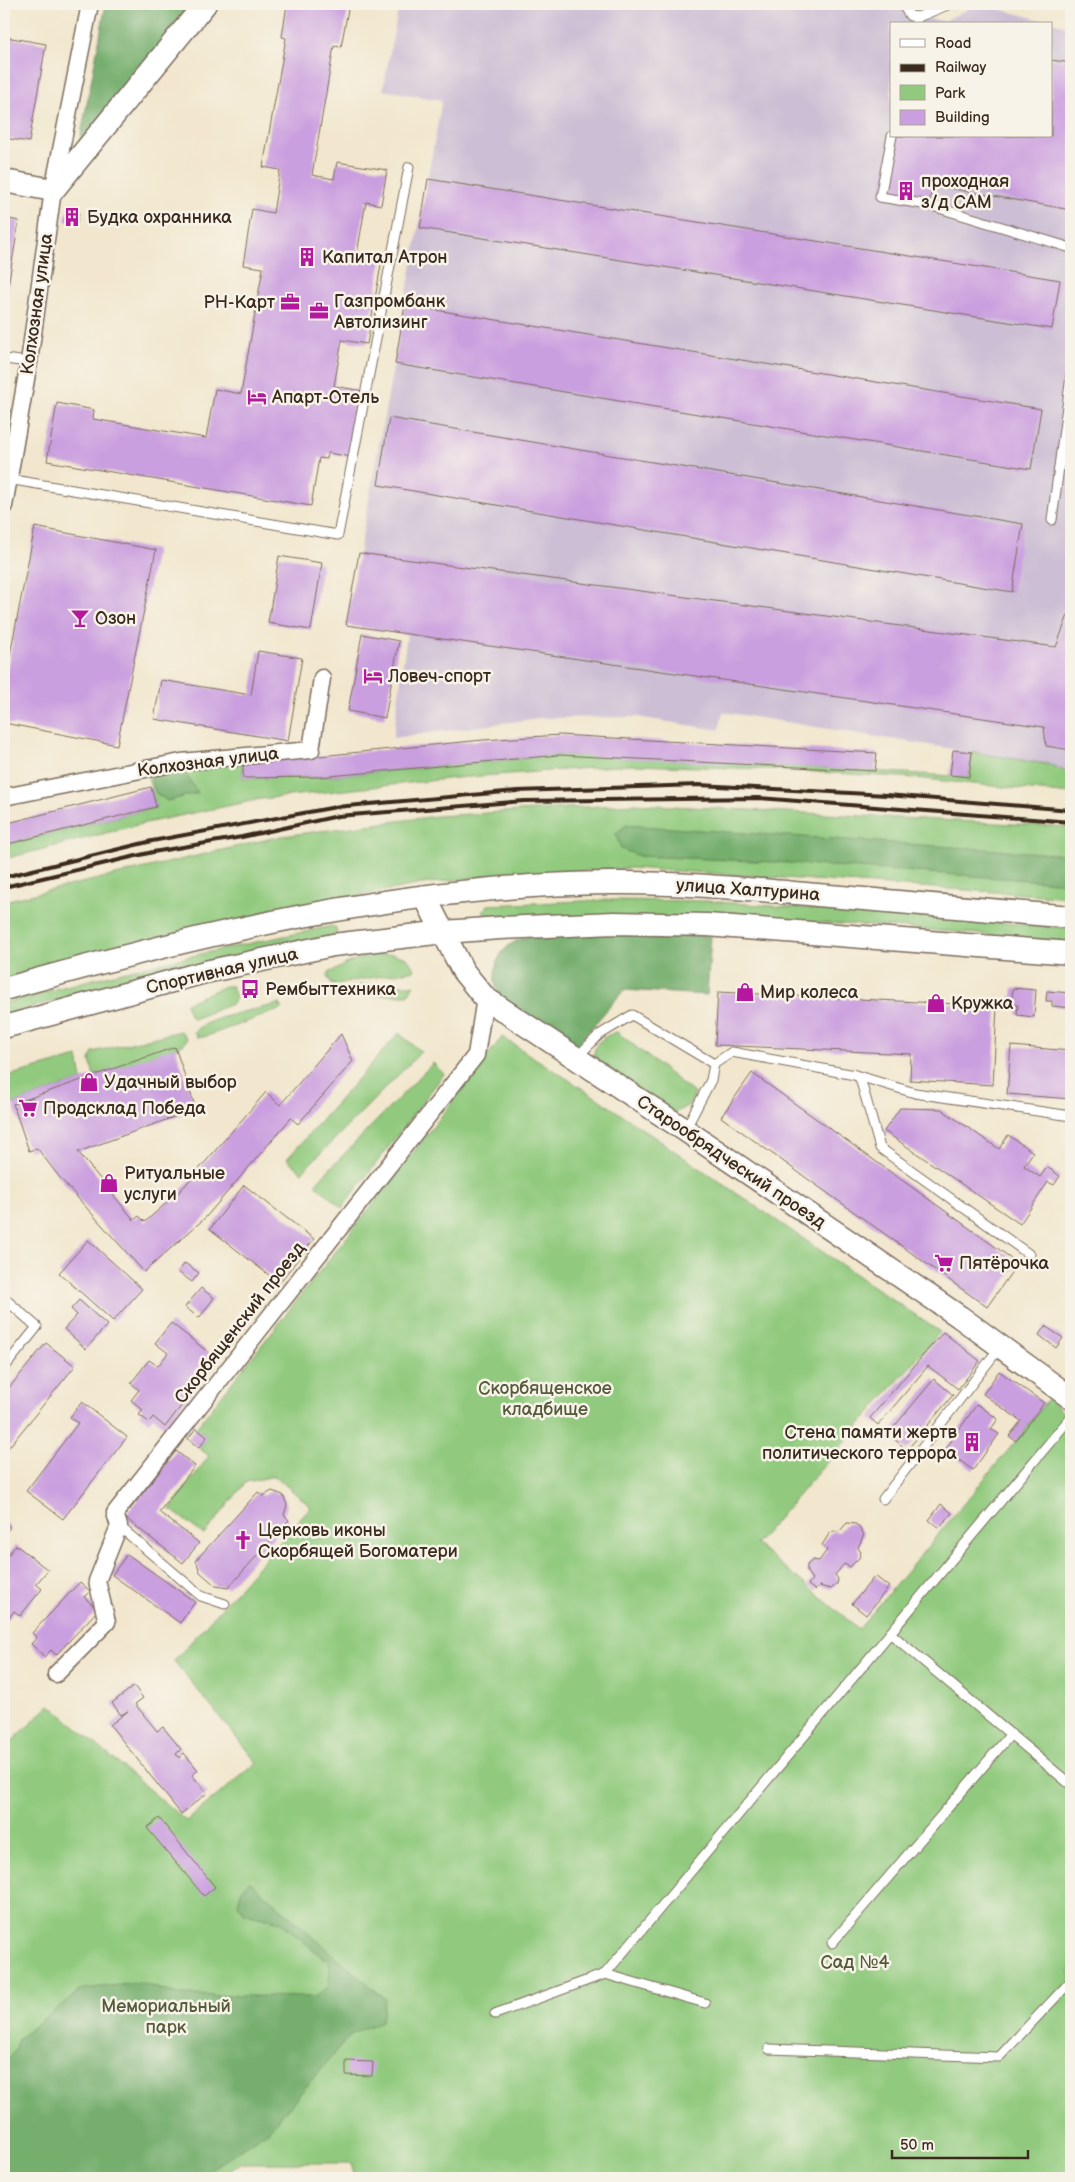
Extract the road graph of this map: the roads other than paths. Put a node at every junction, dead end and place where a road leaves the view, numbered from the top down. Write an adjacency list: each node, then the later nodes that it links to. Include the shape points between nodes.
1 (90, 4): 9 (street, Колхозная улица)
2 (205, 4): 9 (main road)
3 (902, 4): 5 (lane)
4 (950, 4): 5 (lane)
5 (917, 21)
6 (892, 138): 10 (lane, via 880,197 929,205)
7 (409, 167): 14 (lane, via 338,535)
8 (4, 181): 9 (main road)
9 (53, 190): 12 (street, Колхозная улица)
10 (1071, 248)
11 (4, 358): 12 (lane)
12 (30, 362): 14 (street, Колхозная улица)
13 (1071, 376): 16 (lane)
14 (8, 479): 15 (street, Колхозная улица)
15 (4, 506)
16 (1052, 520)
17 (322, 678): 18 (street, Колхозная улица, via 311,750 181,762)
18 (4, 797)
19 (425, 897): 20 (main road, улица Халтурина, via 490,888 622,883 711,886); 21 (main road, Старообрядческий проезд); 23 (main road, Спортивная улица, via 328,911)
20 (1071, 917)
21 (444, 932): 22 (main road, via 614,923 707,925); 24 (main road, Старообрядческий проезд, via 464,971); 25 (main road, Спортивная улица, via 333,946 214,970)
22 (1071, 953)
23 (4, 989)
24 (484, 998): 26 (main road, Старообрядческий проезд); 38 (street, Скорбященский проезд, via 476,1055 115,1514)
25 (4, 1027)
26 (575, 1059): 27 (lane, via 599,1035 632,1015); 30 (main road, Старообрядческий проезд)
27 (714, 1064): 28 (lane, via 732,1052); 30 (lane, via 711,1080)
28 (855, 1075): 29 (lane, via 915,1093); 31 (lane, via 860,1078 880,1148)
29 (1071, 1116)
30 (685, 1130): 33 (main road, Старообрядческий проезд)
31 (1030, 1254)
32 (4, 1298): 34 (lane, via 38,1327)
33 (1001, 1345): 35 (main road, Старообрядческий проезд); 37 (lane)
34 (4, 1368)
35 (1071, 1398)
36 (1071, 1417): 40 (lane)
37 (883, 1499)
38 (119, 1526): 39 (lane, via 201,1596); 41 (street, Скорбященский проезд, via 97,1581 107,1622)
39 (226, 1604)
40 (890, 1633): 42 (lane); 45 (lane)
41 (56, 1674)
42 (1012, 1734): 43 (lane); 44 (lane)
43 (1071, 1785)
44 (832, 1943)
45 (605, 1974): 47 (lane); 48 (lane)
46 (1071, 1981): 49 (lane, via 999,2057)
47 (705, 2003)
48 (495, 2014)
49 (769, 2049)

